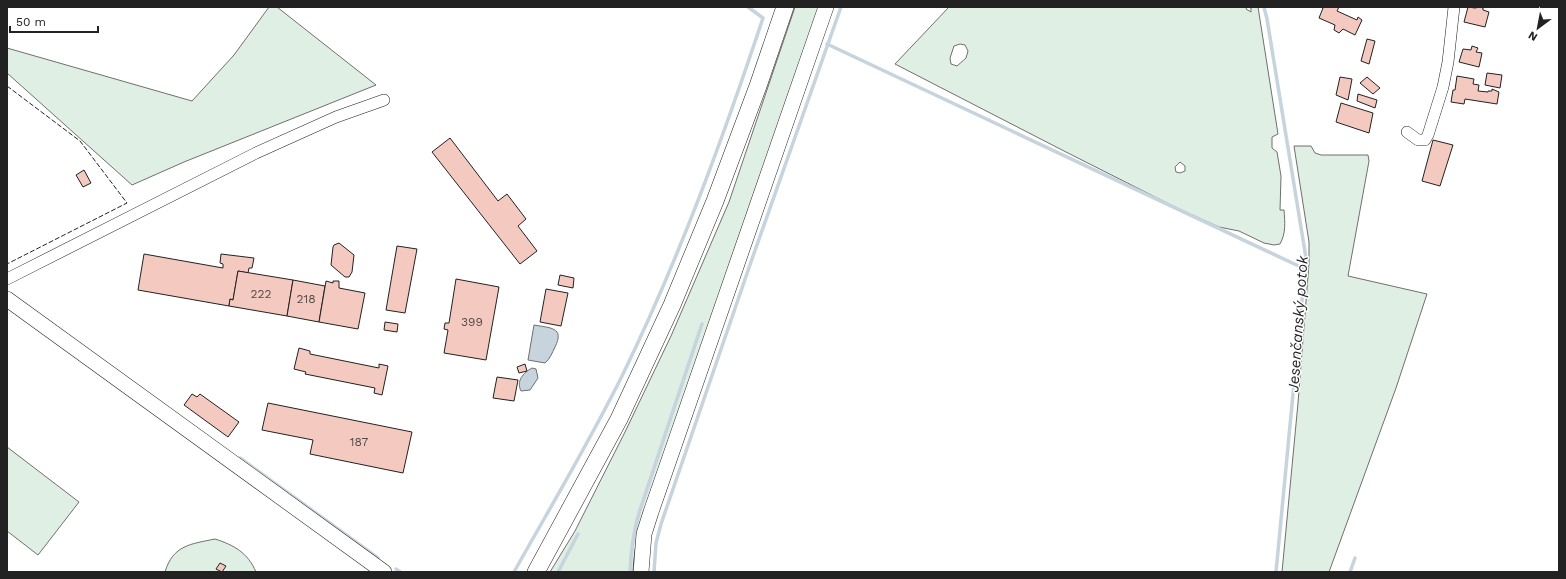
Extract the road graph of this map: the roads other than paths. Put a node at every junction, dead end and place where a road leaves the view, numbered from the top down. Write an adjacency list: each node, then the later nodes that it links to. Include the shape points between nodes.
1 (785, 7): 9 (main road, via 715,201 672,305 619,419)
2 (826, 7): 10 (street, via 651,512 644,534)
3 (1454, 7): 5 (street, via 1443,88 1428,135 1425,140 1418,140)
4 (384, 100): 6 (street, via 336,116 256,153)
5 (1407, 132)
6 (7, 279)
7 (7, 299): 8 (street)
8 (384, 572)
9 (536, 572)
10 (641, 572)

